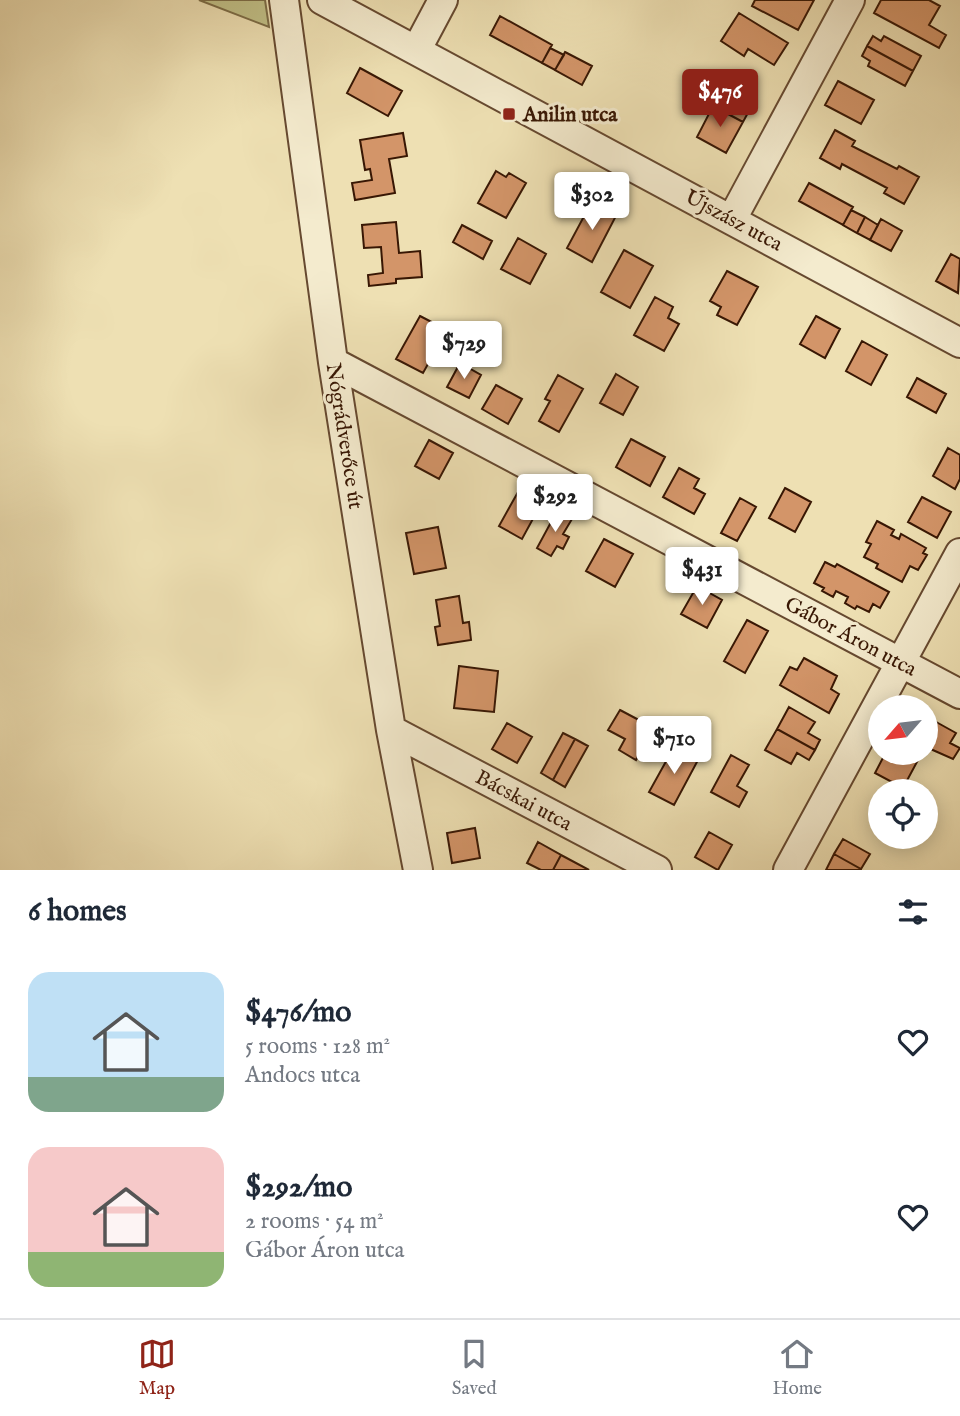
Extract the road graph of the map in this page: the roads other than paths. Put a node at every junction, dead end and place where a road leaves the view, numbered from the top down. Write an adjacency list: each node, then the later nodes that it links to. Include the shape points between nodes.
1 (284, 0): 8 (street, Nógrádverőce út)
2 (322, 0): 5 (street, Újszász utca)
3 (443, 0): 5 (street)
4 (850, 0): 6 (street)
5 (417, 49): 6 (street, Újszász utca)
6 (732, 219): 7 (street, Újszász utca)
7 (960, 343)
8 (332, 362): 10 (street, Gábor Áron utca); 12 (street, Nógrádverőce út)
9 (960, 553): 10 (street)
10 (900, 662): 11 (street, Gábor Áron utca); 15 (street)
11 (960, 694)
12 (391, 730): 13 (street, Nógrádverőce út); 14 (street, Bácskai utca)
13 (418, 870)
14 (657, 870)
15 (788, 870)

